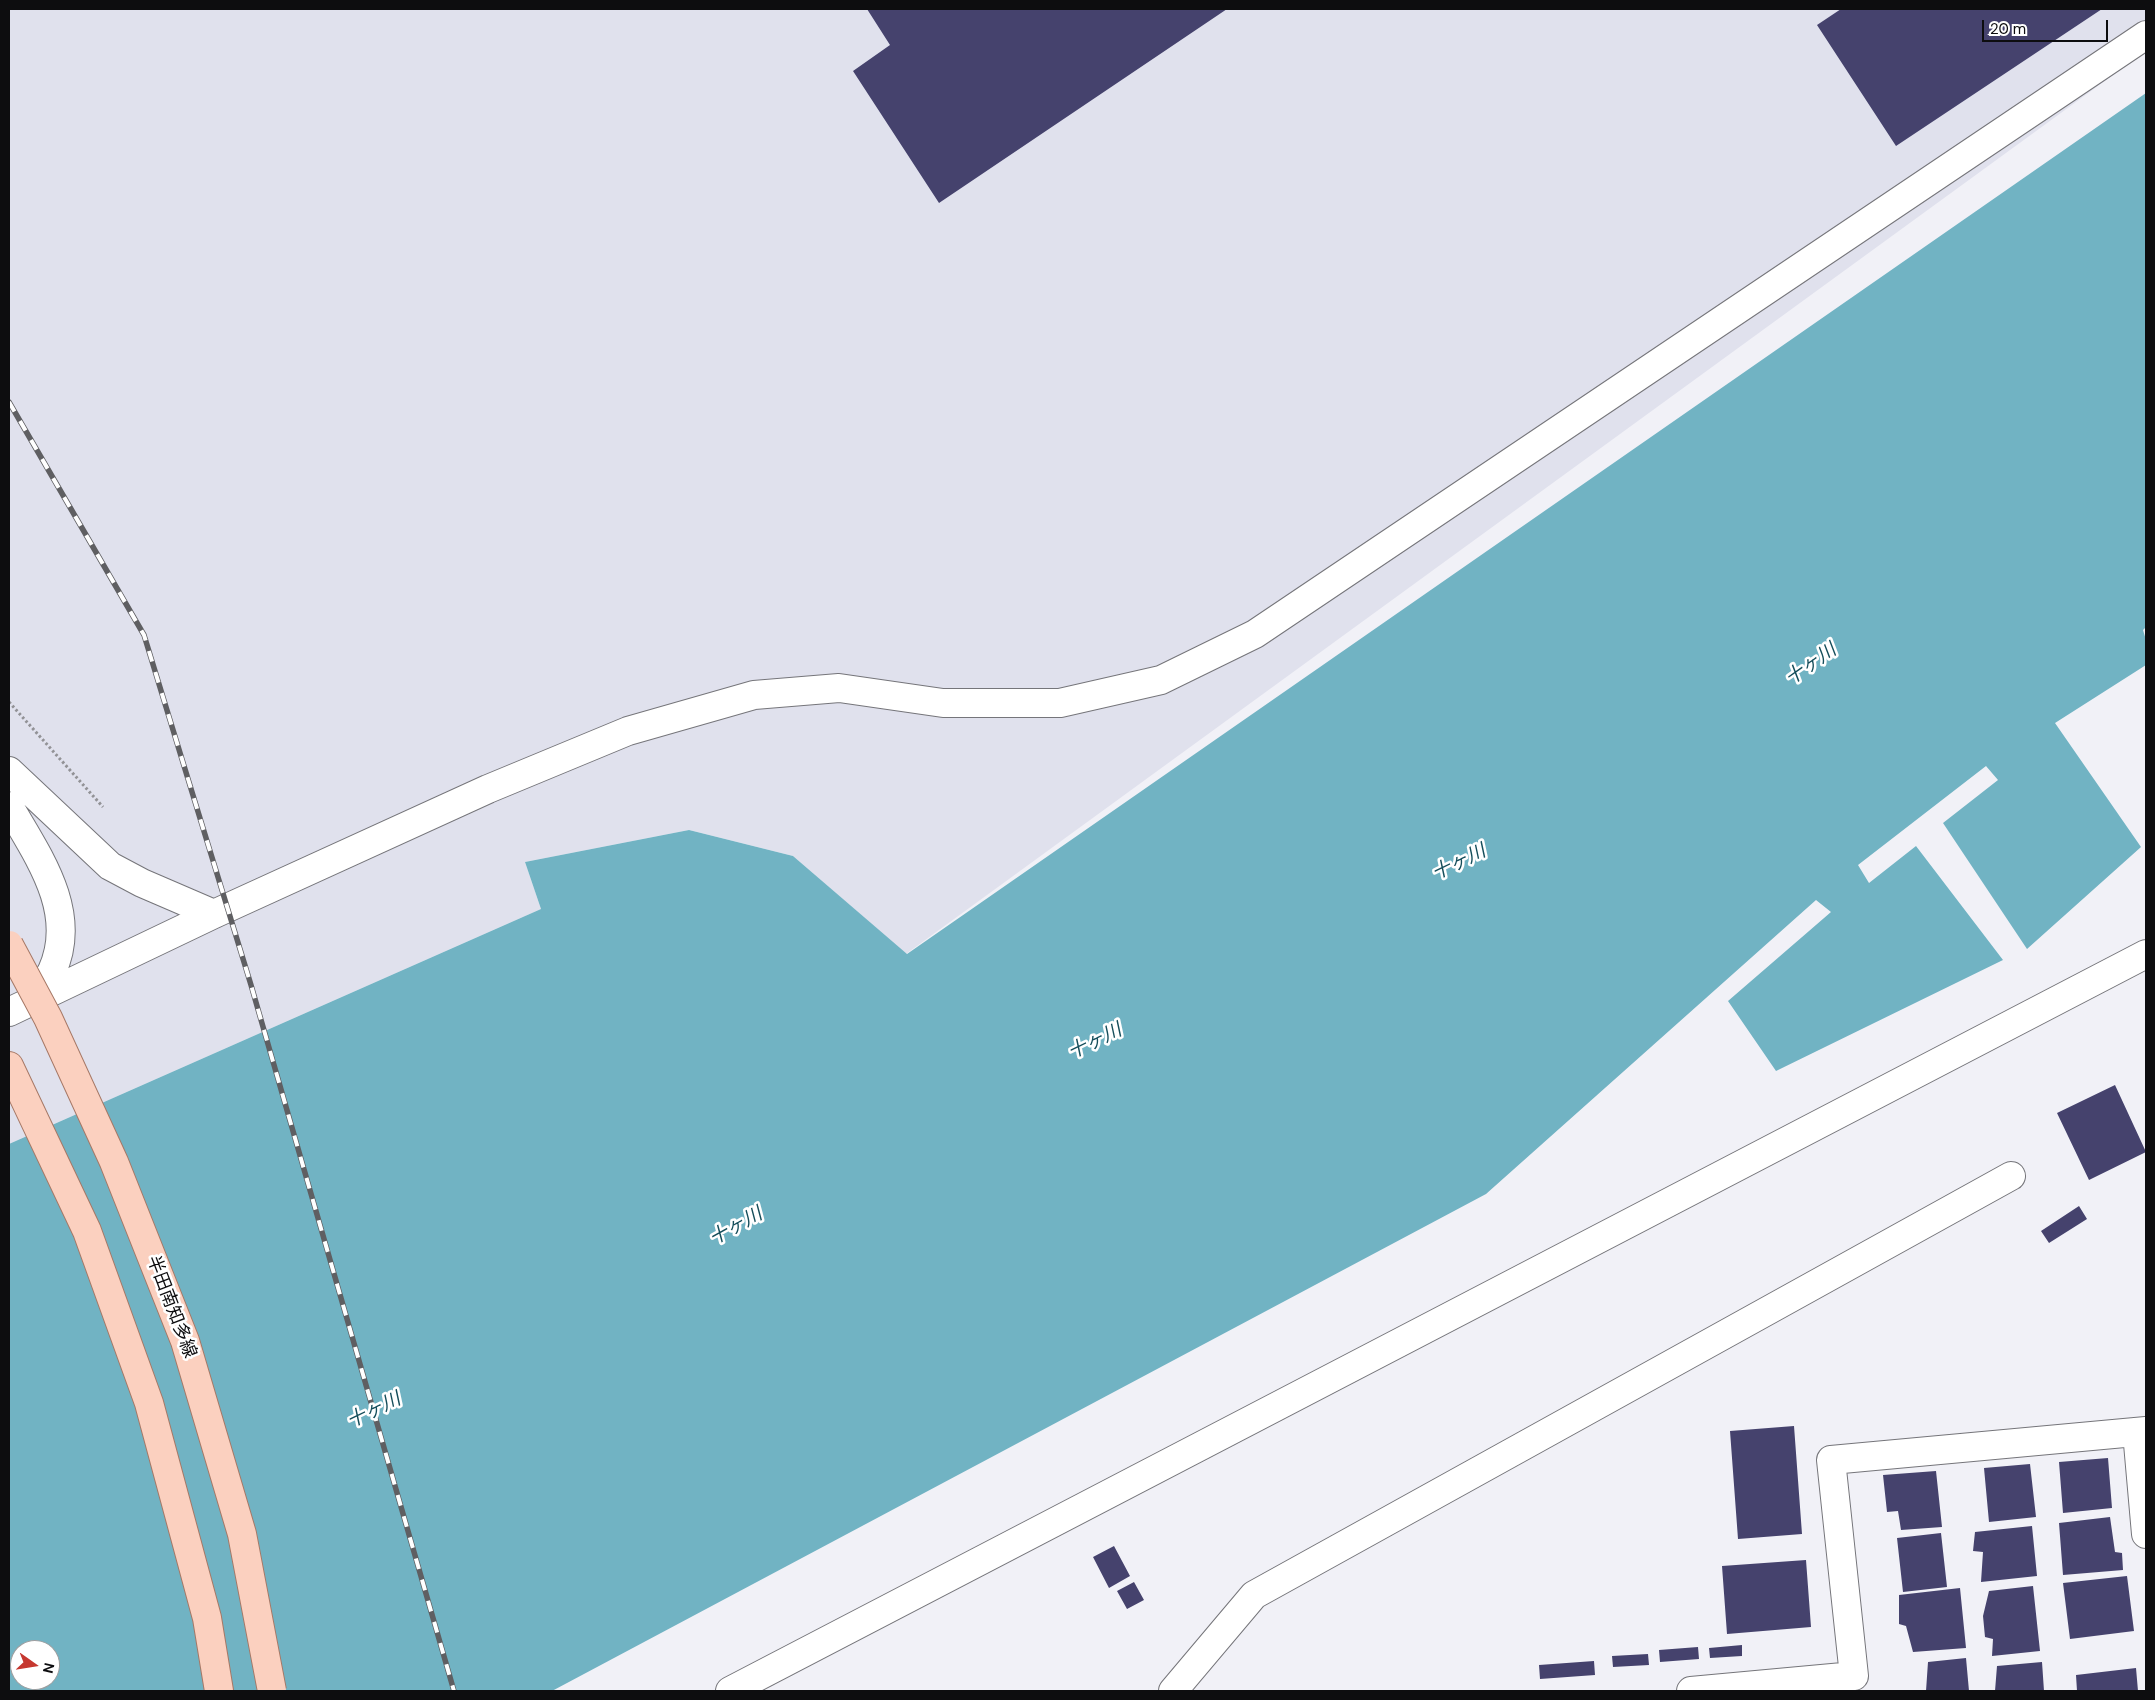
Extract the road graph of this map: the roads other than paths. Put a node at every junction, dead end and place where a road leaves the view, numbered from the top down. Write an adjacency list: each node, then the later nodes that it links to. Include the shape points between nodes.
1 (2146, 35): 4 (street, via 1256,634 1161,680 1060,703 943,703 839,688 754,694 628,731 488,789)
2 (9, 771): 4 (street, via 110,866)
3 (9, 806): 7 (street, via 47,870 59,904 61,939 52,970)
4 (214, 914): 7 (street)
5 (9, 945): 14 (main road, 半田南知多線, bridge, via 48,1018 114,1162 185,1341 242,1534)
6 (2146, 954): 15 (street)
7 (36, 998): 8 (street)
8 (9, 1012)
9 (9, 1066): 13 (main road, via 87,1231 149,1402 207,1618)
10 (2011, 1176): 16 (street, via 1254,1595)
11 (2142, 1431): 12 (street); 17 (street, via 1832,1460 1854,1676)
12 (2146, 1534)
13 (219, 1691)
14 (272, 1691)
15 (730, 1691)
16 (1173, 1691)
17 (1691, 1691)

